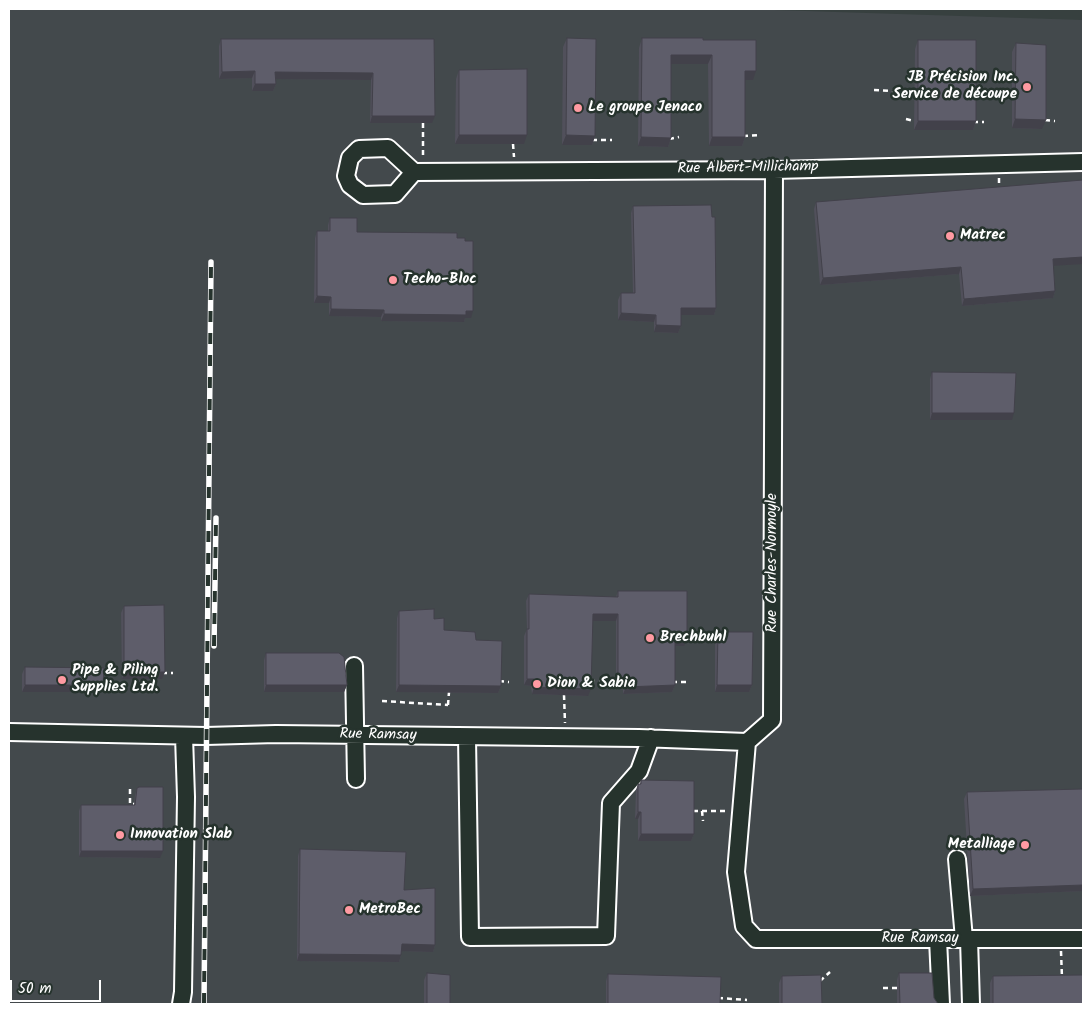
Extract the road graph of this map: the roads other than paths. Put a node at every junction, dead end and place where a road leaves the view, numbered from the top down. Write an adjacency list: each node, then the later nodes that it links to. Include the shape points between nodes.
1 (1083, 162): 2 (street, Rue Albert-Millichamp)
2 (774, 170): 3 (street, Rue Albert-Millichamp); 10 (street, Rue Charles-Normoyle, via 772,720)
3 (418, 172)
4 (354, 666): 7 (street)
5 (9, 732): 6 (street, Rue Ramsay)
6 (184, 736): 7 (street, Rue Ramsay); 16 (street)
7 (356, 736): 8 (street, Rue Ramsay); 11 (street)
8 (467, 737): 9 (street, Rue Ramsay); 9 (street, via 470,937 606,936 611,802 639,771)
9 (651, 738): 10 (street, Rue Ramsay)
10 (747, 742): 13 (street, Rue Ramsay, via 736,872 744,926 756,939)
11 (356, 779)
12 (958, 859): 14 (street)
13 (938, 939): 14 (street, Rue Ramsay); 17 (street)
14 (967, 939): 15 (street, Rue Ramsay); 18 (street)
15 (1083, 939)
16 (182, 1004)
17 (940, 1004)
18 (971, 1004)

